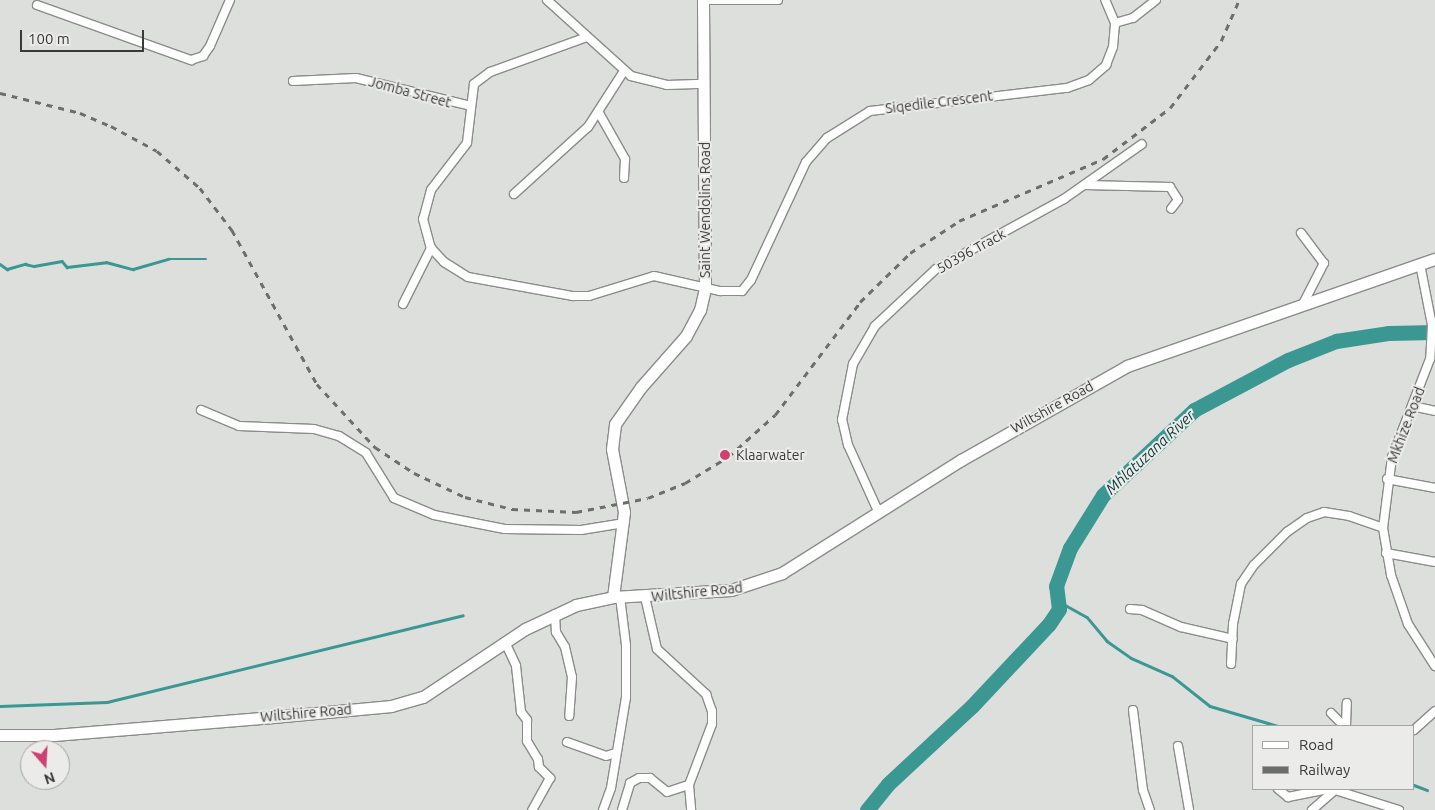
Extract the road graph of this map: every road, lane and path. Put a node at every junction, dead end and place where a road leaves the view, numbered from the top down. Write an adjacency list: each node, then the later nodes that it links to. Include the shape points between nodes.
1 (230, 0): 7 (street, via 210,46 203,56 191,60)
2 (547, 0): 9 (street)
3 (703, 0): 4 (street); 12 (street, Saint Wendolins Road)
4 (778, 0)
5 (1105, 0): 8 (street, Siqedile Crescent)
6 (1156, 0): 8 (street, via 1139,14)
7 (37, 5)
8 (1115, 23): 24 (street, Siqedile Crescent, via 1113,48 1106,65 1099,74 1078,86 895,106 870,111 851,121 827,138 806,162 748,286 736,292)
9 (587, 37): 10 (street); 13 (street, Jomba Street, via 480,77 472,89)
10 (624, 71): 12 (street, via 653,84); 14 (street)
11 (293, 81): 13 (street, Jomba Street, via 356,78)
12 (704, 84): 24 (street, Saint Wendolins Road)
13 (471, 106): 21 (street, via 466,143 427,198 423,219)
14 (599, 113): 16 (street, via 625,159); 18 (street)
15 (1142, 144): 17 (street, 50396 Track)
16 (624, 178)
17 (1085, 185): 19 (street, via 1170,187 1178,200); 32 (street, 50396 Track, via 936,269 892,307 866,340 853,364 842,420 848,445)
18 (514, 194)
19 (1171, 209)
20 (1301, 233): 25 (street, via 1320,252 1324,263)
21 (431, 248): 24 (street, Siqedile Crescent, via 468,277 560,295 589,296 644,276); 26 (street, via 415,273)
22 (1435, 259): 23 (street, Wiltshire Road)
23 (1420, 264): 25 (street, Wiltshire Road); 27 (street, Mkhize Road, via 1432,336 1427,369)
24 (704, 289): 33 (street, Saint Wendolins Road, via 700,310 686,336 620,413 615,424 612,449)
25 (1304, 302): 32 (street, Wiltshire Road, via 1127,366)
26 (404, 304)
27 (1412, 406): 29 (street); 30 (street, Mkhize Road)
28 (201, 410): 33 (street, via 239,426 314,429 339,436 366,453 394,498 434,515 505,529 581,530)
29 (1435, 411)
30 (1387, 480): 31 (street); 34 (street, Mkhize Road)
31 (1435, 488)
32 (878, 511): 38 (street, Wiltshire Road, via 804,560 764,581 731,590)
33 (624, 523): 37 (street, Saint Wendolins Road)
34 (1383, 528): 35 (street, Mkhize Road); 41 (street, via 1334,513 1316,514 1299,522 1246,574 1235,610)
35 (1386, 553): 36 (street); 44 (street, Mkhize Road, via 1408,624)
36 (1435, 562)
37 (616, 597): 38 (street, Wiltshire Road); 40 (street, Wiltshire Road); 56 (street, via 627,669 626,697)
38 (645, 597): 57 (street, via 657,649 706,694 712,711 712,724)
39 (1130, 609): 41 (street, via 1142,610 1181,627)
40 (555, 614): 42 (street, Wiltshire Road); 49 (street, via 556,632 565,647 572,676)
41 (1233, 638): 43 (street)
42 (505, 642): 53 (street, Wiltshire Road, via 441,688 390,706 54,735); 62 (street, via 516,666 521,712 527,720 526,742 538,759 539,767 550,778)
43 (1232, 664)
44 (1435, 664)
45 (1347, 703): 51 (street)
46 (1133, 710): 66 (street, via 1143,790)
47 (1435, 711): 52 (street)
48 (1331, 713): 50 (street)
49 (569, 716)
50 (1344, 725)
51 (1345, 725)
52 (1415, 729)
53 (0, 735)
54 (567, 742): 56 (street, via 606,756)
55 (1178, 746): 67 (street)
56 (616, 752): 63 (street)
57 (689, 785): 64 (street, via 666,792 650,778 639,778 630,783); 65 (street)
58 (1279, 790): 59 (street, via 1288,797)
59 (1326, 790)
60 (1330, 790): 68 (street)
61 (1334, 790): 69 (street)
62 (532, 810)
63 (603, 810)
64 (622, 810)
65 (691, 810)
66 (1150, 810)
67 (1189, 810)
68 (1312, 810)
69 (1399, 810)

